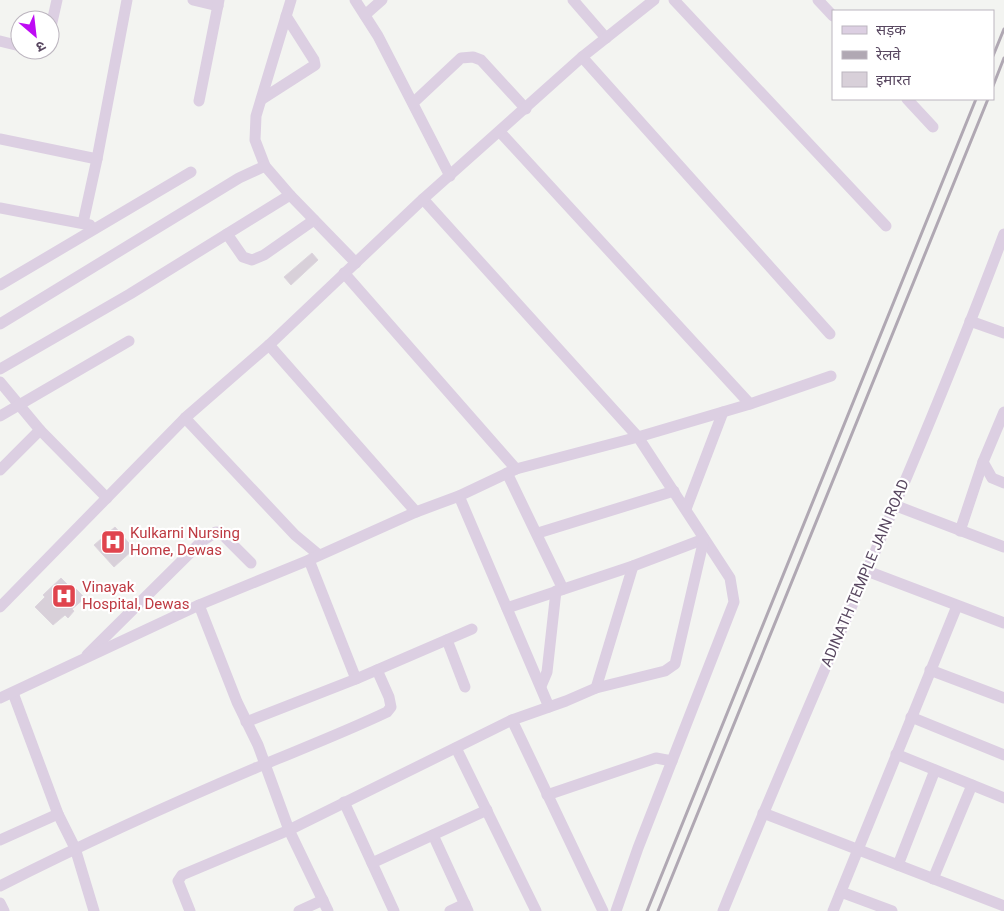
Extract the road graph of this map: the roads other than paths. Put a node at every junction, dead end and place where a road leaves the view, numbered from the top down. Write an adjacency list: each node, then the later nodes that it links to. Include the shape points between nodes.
1 (127, 0): 24 (street)
2 (193, 0): 10 (street)
3 (291, 0): 13 (street)
4 (355, 0): 11 (street)
5 (382, 0): 11 (street)
6 (573, 0): 14 (street)
7 (654, 0): 14 (street)
8 (674, 0): 34 (street)
9 (818, 0): 12 (street)
10 (218, 3): 18 (street)
11 (365, 15): 19 (street)
12 (832, 15)
13 (286, 16): 16 (street); 16 (street, via 315,65)
14 (606, 38): 15 (street)
15 (582, 57): 20 (street); 44 (street)
16 (262, 99): 25 (street, via 256,116 255,140)
17 (908, 100): 21 (street)
18 (199, 101)
19 (413, 103): 20 (street, via 461,58 473,57 481,60); 27 (street)
20 (526, 108): 22 (street)
21 (933, 127)
22 (500, 132): 27 (street); 51 (street)
23 (0, 139): 24 (street)
24 (97, 159): 32 (street)
25 (265, 166): 28 (street); 43 (street, via 239,178)
26 (190, 172): 33 (street)
27 (450, 176): 29 (street)
28 (290, 195): 31 (street); 35 (street)
29 (423, 199): 37 (street); 58 (street)
30 (0, 208): 32 (street)
31 (314, 220): 35 (street, via 252,260 244,257); 37 (street)
32 (83, 223): 33 (street)
33 (99, 226): 41 (street)
34 (886, 226)
35 (227, 234): 48 (street)
36 (1004, 234): 38 (street, ADINATH TEMPLE JAIN ROAD)
37 (356, 263): 40 (street)
38 (993, 264): 39 (street); 42 (street, ADINATH TEMPLE JAIN ROAD)
39 (1004, 269)
40 (344, 273): 47 (street); 61 (street)
41 (0, 285)
42 (970, 321): 45 (street); 66 (street, ADINATH TEMPLE JAIN ROAD)
43 (0, 324)
44 (830, 334)
45 (1004, 334)
46 (129, 341): 52 (street)
47 (268, 345): 56 (street); 68 (street)
48 (0, 369)
49 (831, 376): 51 (street)
50 (0, 382): 52 (street)
51 (750, 404): 53 (street)
52 (19, 406): 55 (street); 57 (street)
53 (723, 412): 58 (street); 67 (street)
54 (1004, 412): 59 (street)
55 (0, 416)
56 (185, 418): 65 (street); 73 (street)
57 (40, 430): 60 (street); 65 (street)
58 (638, 437): 61 (street); 63 (street)
59 (983, 462): 62 (street, via 992,478); 69 (street)
60 (0, 470)
61 (512, 471): 64 (street); 70 (street)
62 (1004, 483)
63 (674, 491): 67 (street); 70 (street)
64 (459, 496): 68 (street); 81 (street)
65 (107, 498): 78 (street)
66 (894, 505): 69 (street); 76 (street, ADINATH TEMPLE JAIN ROAD)
67 (686, 509): 71 (street)
68 (416, 512): 73 (street)
69 (960, 530): 72 (street)
70 (538, 534): 77 (street)
71 (704, 539): 75 (street); 91 (street, via 675,664 666,671); 102 (street, via 730,578 734,602)
72 (1004, 547)
73 (314, 557): 79 (street); 88 (street)
74 (250, 563): 85 (street, via 221,533 216,532 202,541)
75 (633, 566): 77 (street); 91 (street)
76 (867, 572): 80 (street); 110 (street, ADINATH TEMPLE JAIN ROAD)
77 (560, 590): 81 (street); 90 (street, via 548,672)
78 (2, 603)
79 (199, 605): 85 (street); 98 (street)
80 (957, 606): 82 (street); 87 (street)
81 (507, 608): 90 (street)
82 (1004, 624)
83 (472, 629): 84 (street)
84 (447, 640): 86 (street); 89 (street)
85 (82, 660): 92 (street)
86 (377, 670): 88 (street); 103 (street, via 389,697 391,707 387,712)
87 (930, 670): 94 (street); 96 (street)
88 (356, 679): 98 (street)
89 (465, 686)
90 (541, 686): 95 (street)
91 (596, 688): 95 (street)
92 (13, 693): 93 (street); 111 (street)
93 (0, 698)
94 (1004, 698)
95 (549, 707): 97 (street)
96 (911, 717): 100 (street); 101 (street)
97 (512, 720): 99 (street); 106 (street)
98 (246, 722): 103 (street)
99 (456, 748): 108 (street); 109 (street)
100 (896, 754): 104 (street); 116 (street)
101 (1004, 755)
102 (672, 761): 106 (street, via 656,758); 122 (street)
103 (265, 764): 112 (street); 115 (street)
104 (935, 770): 105 (street); 118 (street)
105 (972, 786): 107 (street); 119 (street)
106 (547, 795): 127 (street)
107 (1004, 798)
108 (344, 802): 112 (street); 117 (street)
109 (486, 810): 113 (street); 135 (street)
110 (763, 813): 116 (street); 137 (street, ADINATH TEMPLE JAIN ROAD)
111 (58, 814): 114 (street); 115 (street)
112 (289, 830): 123 (street); 130 (street, via 182,875 178,881)
113 (433, 835): 117 (street); 126 (street)
114 (0, 840)
115 (75, 848): 120 (street); 129 (street)
116 (857, 849): 118 (street); 121 (street)
117 (372, 863): 133 (street)
118 (898, 865): 119 (street)
119 (933, 879): 125 (street)
120 (0, 886)
121 (841, 892): 138 (street); 139 (street)
122 (620, 898): 127 (street); 136 (street)
123 (323, 900): 131 (street); 132 (street)
124 (0, 903): 128 (street)
125 (1004, 906)
126 (466, 908): 134 (street)
127 (599, 910)
128 (4, 911)
129 (94, 911)
130 (190, 911)
131 (299, 911)
132 (328, 911)
133 (394, 911)
134 (450, 911)
135 (536, 911)
136 (616, 911)
137 (723, 911)
138 (833, 911)
139 (892, 911)

